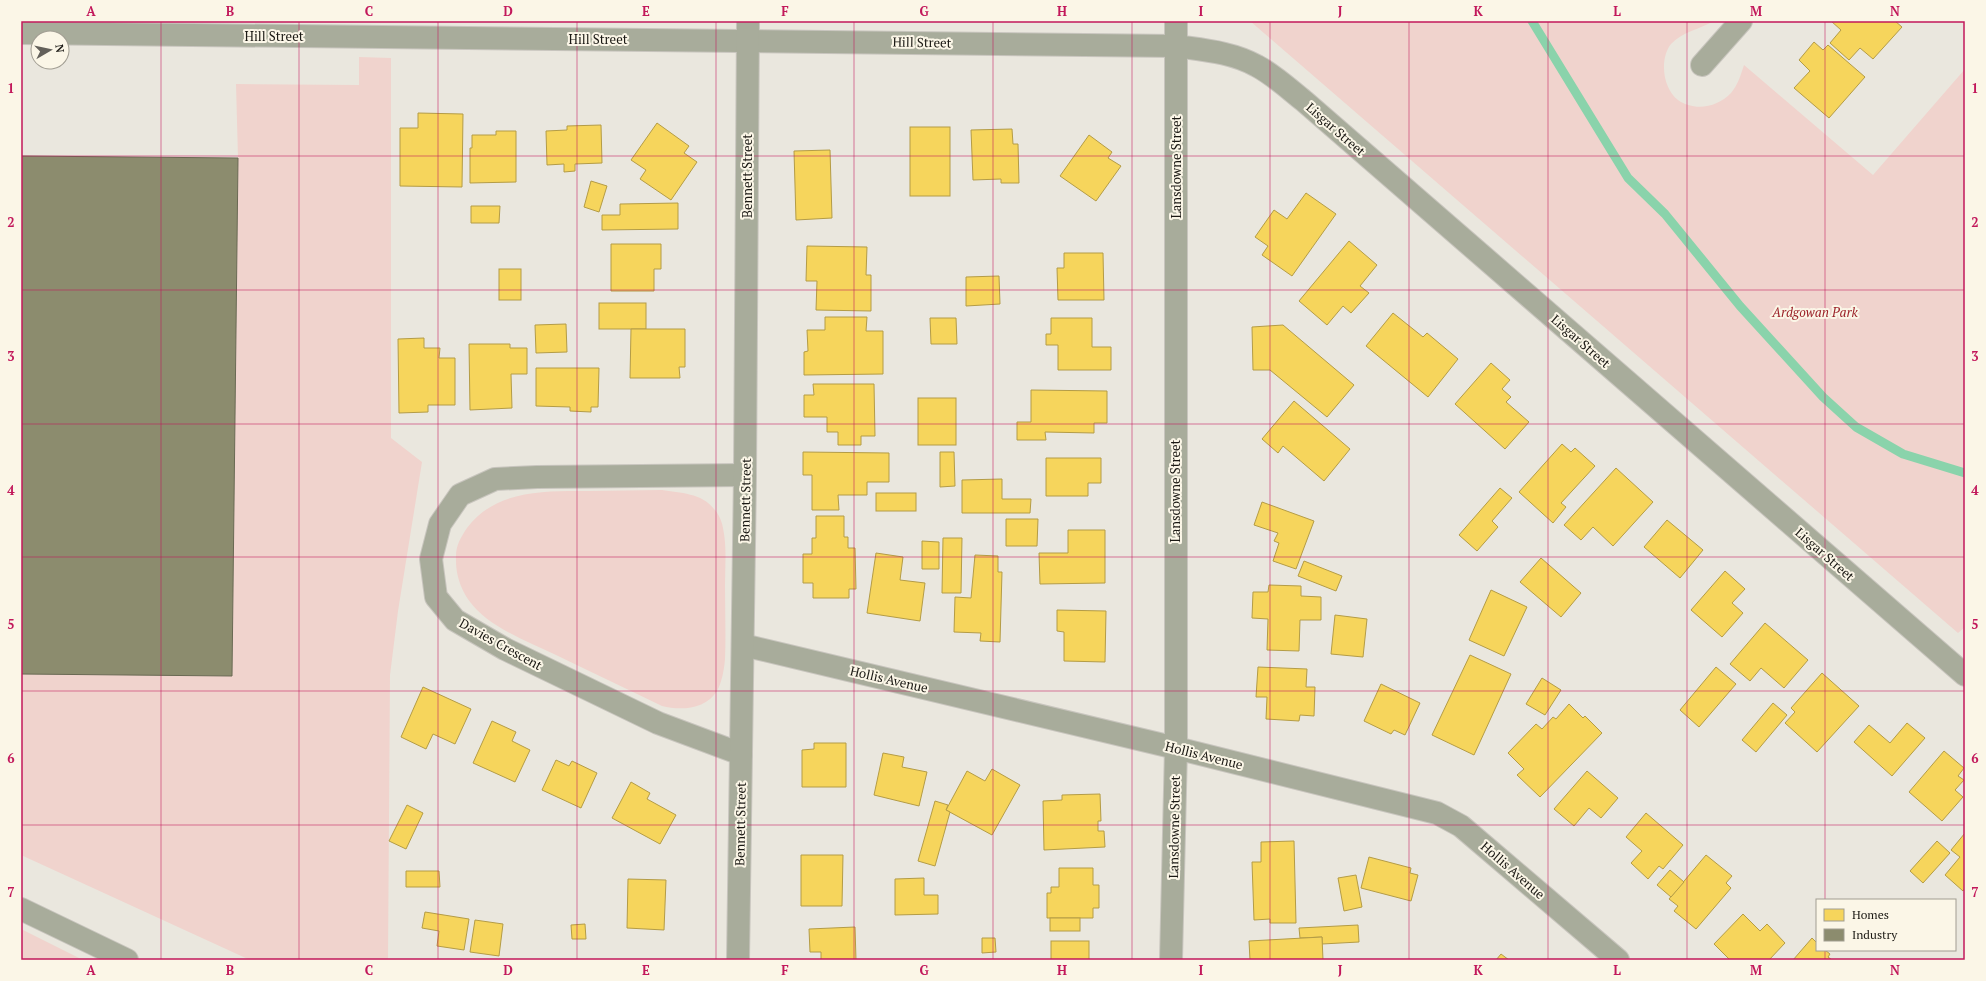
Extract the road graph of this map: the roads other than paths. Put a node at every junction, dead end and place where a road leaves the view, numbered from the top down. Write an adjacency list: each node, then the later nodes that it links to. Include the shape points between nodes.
1 (1176, 21): 6 (street, Lansdowne Street)
2 (1741, 21): 7 (street)
3 (227, 28): 4 (street, Hill Street); 5 (street, Hill Street)
4 (748, 30): 6 (street, Hill Street); 8 (street, Bennett Street)
5 (21, 33)
6 (1176, 46): 10 (street, Lisgar Street, via 1213,51 1245,60 1286,86); 11 (street, Lansdowne Street)
7 (1702, 65)
8 (746, 475): 9 (street, Bennett Street); 12 (street, Davies Crescent, via 495,479 460,495 440,524 430,559 436,597 455,620 504,649 658,723)
9 (743, 645): 11 (street, Hollis Avenue); 12 (street, Bennett Street)
10 (1965, 675)
11 (1176, 748): 16 (street, Lansdowne Street); 17 (street, Hollis Avenue, via 1437,813 1461,826)
12 (741, 754): 15 (street, Bennett Street)
13 (21, 909): 14 (street)
14 (127, 960)
15 (738, 960)
16 (1170, 960)
17 (1618, 960)

